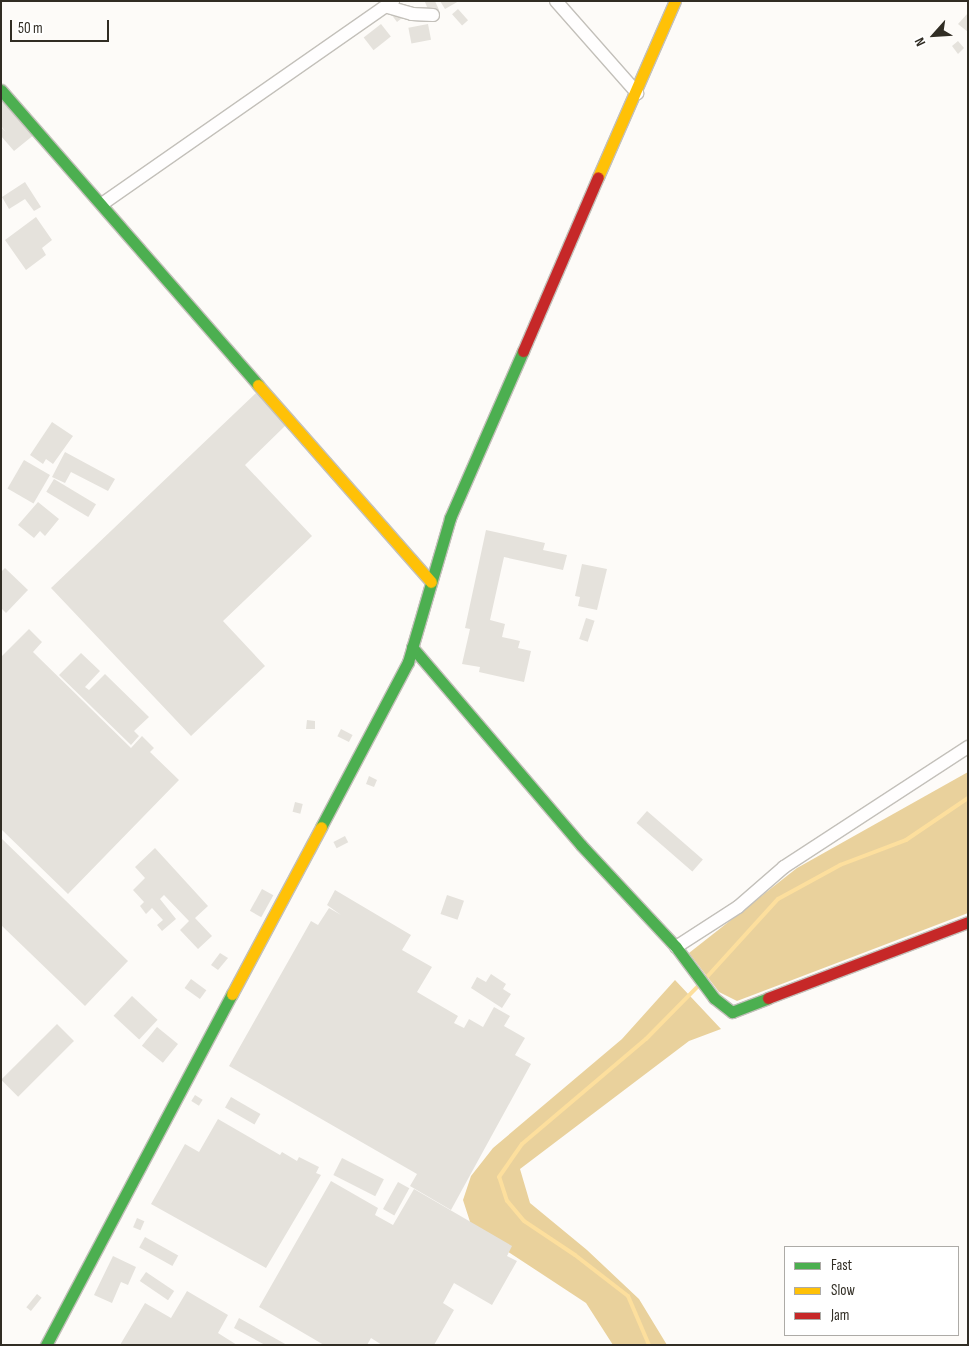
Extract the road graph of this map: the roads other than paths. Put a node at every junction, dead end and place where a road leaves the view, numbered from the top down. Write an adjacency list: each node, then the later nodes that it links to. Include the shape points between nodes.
1 (556, 1): 6 (street)
2 (675, 1): 6 (street)
3 (390, 4): 4 (street, via 412,14); 7 (street)
4 (432, 16)
5 (1, 90): 7 (street)
6 (637, 93): 8 (street, via 450,518)
7 (102, 204): 8 (street)
8 (432, 582): 9 (street)
9 (412, 647): 12 (street, via 581,845); 13 (street, via 408,662 345,786)
10 (968, 747): 12 (street, via 808,851 738,907)
11 (968, 922): 12 (street, via 732,1012 714,998 691,972)
12 (676, 947)
13 (46, 1345)

